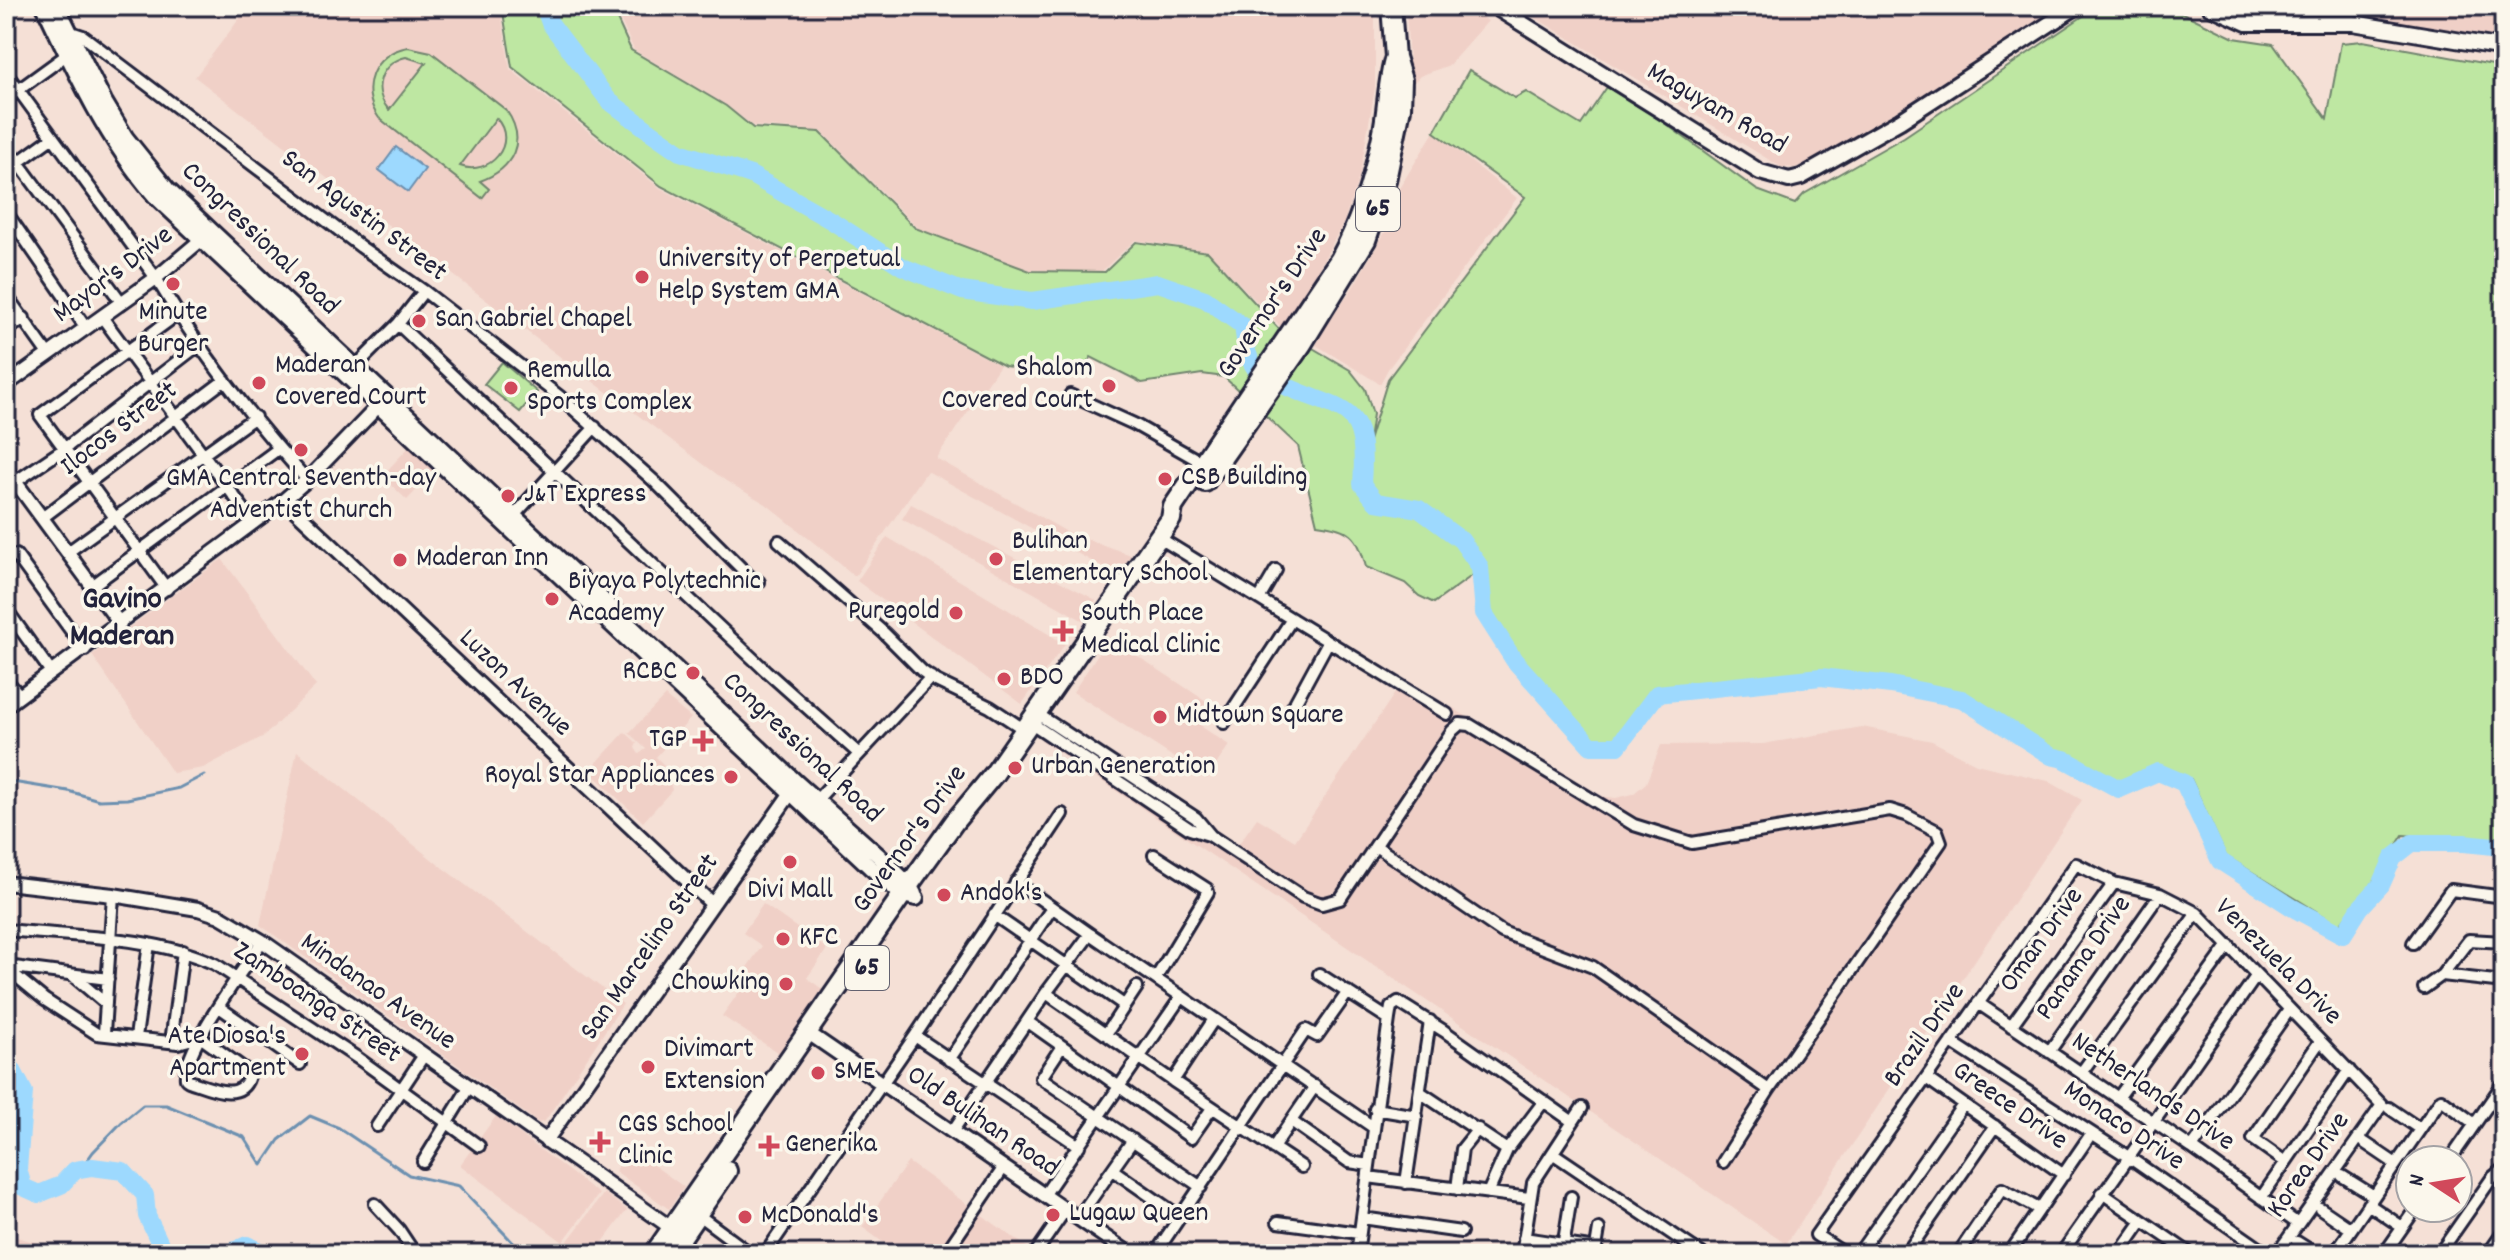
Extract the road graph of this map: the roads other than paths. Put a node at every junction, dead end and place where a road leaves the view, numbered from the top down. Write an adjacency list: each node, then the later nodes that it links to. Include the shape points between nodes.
1 (44, 6): 9 (main road, Congressional Road)
2 (57, 6): 7 (main road, Congressional Road)
3 (1391, 6): 38 (highway, Governor's Drive / 65, via 1395,57 1363,209 1296,339)
4 (1494, 6): 5 (main road, Maguyam Road, via 1760,172 1789,180 1893,126)
5 (2077, 6)
6 (2209, 6): 8 (main road, via 2247,23 2353,23)
7 (71, 32): 9 (main road, Congressional Road); 20 (street, San Agustin Street)
8 (2504, 48)
9 (72, 51): 11 (street); 18 (main road, Congressional Road, via 92,107 132,169 155,196)
10 (6, 73): 11 (street)
11 (18, 90): 12 (street); 13 (street)
12 (6, 99)
13 (53, 137): 15 (street); 19 (street)
14 (6, 146): 15 (street)
15 (18, 161): 16 (street); 22 (street)
16 (6, 171)
17 (6, 212): 27 (street)
18 (206, 236): 19 (street, Mayor's Drive); 32 (main road, Congressional Road); 37 (main road, Congressional Road)
19 (156, 278): 22 (street, Mayor's Drive); 23 (street)
20 (424, 291): 26 (street); 41 (street, San Agustin Street)
21 (6, 295): 25 (street)
22 (122, 303): 24 (street, Mayor's Drive)
23 (178, 314): 29 (street); 30 (street)
24 (102, 317): 27 (street, Mayor's Drive); 30 (street)
25 (24, 318): 28 (street); 31 (street)
26 (398, 324): 32 (street); 47 (street)
27 (86, 328): 31 (street, Mayor's Drive)
28 (6, 331)
29 (200, 344): 33 (street); 34 (street)
30 (128, 351): 34 (street); 42 (street, via 40,415)
31 (48, 354): 35 (street, Mayor's Drive)
32 (355, 367): 37 (main road, Congressional Road)
33 (225, 380): 39 (street); 40 (street, Ilocos Street)
34 (150, 383): 40 (street); 42 (street)
35 (6, 385)
36 (1070, 395): 45 (street)
37 (382, 402): 48 (street); 56 (main road, Congressional Road)
38 (1243, 416): 45 (highway, Governor's Drive / 65); 55 (highway, Governor's Drive / 65, via 1182,513)
39 (255, 417): 43 (street); 44 (street)
40 (176, 418): 44 (street); 50 (street, Ilocos Street)
41 (595, 427): 47 (street); 64 (street, San Agustin Street)
42 (64, 449): 49 (street); 50 (street)
43 (278, 449): 48 (street); 51 (street)
44 (205, 454): 51 (street); 54 (street)
45 (1203, 463): 55 (highway, Governor's Drive / 65, via 1173,507)
46 (6, 469): 49 (street)
47 (556, 471): 56 (street); 82 (street)
48 (307, 480): 52 (street)
49 (15, 482): 53 (street)
50 (89, 483): 53 (street, Ilocos Street); 54 (street)
51 (229, 487): 57 (street); 60 (street)
52 (284, 500): 57 (street); 96 (street, Luzon Avenue)
53 (42, 518): 61 (street)
54 (117, 518): 60 (street); 61 (street)
55 (1171, 519): 58 (highway, Governor's Drive / 65)
56 (509, 521): 83 (main road, Congressional Road)
57 (254, 523): 66 (street)
58 (1158, 537): 67 (street); 80 (highway, Governor's Drive / 65)
59 (779, 541): 74 (street)
60 (142, 551): 65 (street); 66 (street)
61 (68, 552): 65 (street)
62 (16, 555): 72 (street)
63 (1276, 570): 67 (street)
64 (759, 582)
65 (92, 586): 70 (street)
66 (167, 589): 70 (street)
67 (1259, 599): 69 (street)
68 (6, 609): 73 (street)
69 (1292, 619): 71 (street); 81 (street)
70 (120, 624): 72 (street)
71 (1328, 642): 78 (street); 79 (street)
72 (85, 650): 73 (street)
73 (51, 672): 76 (street)
74 (931, 677): 80 (street); 82 (street)
75 (6, 681): 76 (street)
76 (18, 695): 77 (street)
77 (6, 706)
78 (1289, 714)
79 (1447, 714)
80 (1030, 722): 86 (street, via 1196,818 1211,836 1322,904 1340,899); 92 (highway, Governor's Drive / 65)
81 (1224, 723)
82 (858, 753): 84 (street)
83 (794, 788): 84 (main road, Congressional Road); 96 (street, San Marcelino Street)
84 (812, 805): 92 (main road, Congressional Road)
85 (1062, 814): 89 (street)
86 (1377, 847): 162 (street, via 1502,932 1593,967); 162 (street, via 1460,724 1470,725 1634,825 1692,843 1890,810 1937,831 1941,842)
87 (1154, 855): 116 (street, via 1208,892)
88 (2076, 864): 91 (street, Venezuela Drive); 125 (street, Brazil Drive)
89 (1016, 882): 97 (street); 99 (street)
90 (6, 883): 94 (street, Mindanao Avenue)
91 (2114, 883): 93 (street, Venezuela Drive); 134 (street, Oman Drive)
92 (909, 892): 137 (highway, Governor's Drive / 65)
93 (2160, 894): 98 (street, Venezuela Drive); 145 (street, Panama Drive)
94 (113, 895): 102 (street); 104 (street, Mindanao Avenue, via 198,909)
95 (2504, 897): 106 (street, via 2451,890)
96 (711, 903): 187 (street, San Marcelino Street)
97 (1052, 908): 101 (street); 103 (street)
98 (2197, 913): 108 (street, Venezuela Drive); 152 (street)
99 (994, 915): 103 (street); 138 (street)
100 (6, 930): 102 (street, Zamboanga Street)
101 (1090, 934): 110 (street); 116 (street)
102 (111, 940): 107 (street, Zamboanga Street); 117 (street)
103 (1031, 940): 110 (street); 148 (street)
104 (262, 941): 118 (street); 146 (street, Mindanao Avenue)
105 (2504, 942): 115 (street, via 2469,940)
106 (2413, 943)
107 (149, 944): 109 (street, Zamboanga Street); 139 (street)
108 (2229, 945): 114 (street, Venezuela Drive); 164 (street)
109 (183, 951): 118 (street, Zamboanga Street); 142 (street)
110 (1065, 966): 123 (street); 127 (street)
111 (6, 967): 112 (street); 135 (street, via 45,1000 97,1034)
112 (70, 974): 117 (street); 126 (street)
113 (1319, 974): 122 (street)
114 (2257, 975): 129 (street, Venezuela Drive); 176 (street)
115 (2442, 975): 119 (street); 121 (street)
116 (1156, 978): 124 (street)
117 (108, 979): 126 (street)
118 (238, 979): 128 (street); 161 (street, Zamboanga Street)
119 (2504, 982)
120 (1137, 987): 127 (street)
121 (2424, 988)
122 (1348, 992): 131 (street); 150 (street, via 1317,1036 1306,1030)
123 (1046, 993): 133 (street); 136 (street)
124 (1181, 997): 130 (street); 147 (street)
125 (1978, 1003): 134 (street, Netherlands Drive); 143 (street, Brazil Drive)
126 (106, 1004): 135 (street)
127 (1124, 1005): 136 (street)
128 (219, 1007): 140 (street); 149 (street)
129 (2289, 1010): 141 (street, Venezuela Drive); 194 (street)
130 (1214, 1019): 150 (street); 154 (street)
131 (1389, 1019): 132 (street, via 1398,1002); 170 (street)
132 (1430, 1021): 163 (street); 165 (street)
133 (1028, 1022): 144 (street); 156 (street)
134 (2011, 1026): 145 (street, Netherlands Drive)
135 (104, 1033): 139 (street)
136 (1106, 1034): 147 (street)
137 (813, 1036): 157 (street, Old Bulihan Road); 225 (highway, Governor's Drive / 65); 237 (highway, Governor's Drive / 65)
138 (915, 1036): 148 (street); 157 (street)
139 (136, 1037): 142 (street)
140 (200, 1037): 140 (street, via 246,1070 243,1087 230,1092 186,1079 185,1069); 142 (street)
141 (2320, 1041): 151 (street, Venezuela Drive); 198 (street, via 2253,1139)
142 (171, 1042)
143 (1951, 1042): 153 (street, Brazil Drive); 185 (street, Monaco Drive)
144 (1062, 1046): 160 (street); 172 (street, via 1041,1078)
145 (2049, 1052): 152 (street, Netherlands Drive)
146 (424, 1055): 159 (street, Mindanao Avenue); 161 (street)
147 (1139, 1058): 154 (street); 160 (street)
148 (949, 1060): 156 (street)
149 (300, 1064)
150 (1284, 1065): 158 (street); 180 (street)
151 (2349, 1070): 167 (street, Venezuela Drive); 198 (street)
152 (2081, 1073): 164 (street, Netherlands Drive)
153 (1926, 1078): 166 (street, Greece Drive); 257 (street, Brazil Drive, via 1816,1235)
154 (1173, 1081): 168 (street)
155 (2504, 1082): 177 (street)
156 (986, 1083): 184 (street); 192 (street)
157 (882, 1085): 184 (street, Old Bulihan Road); 250 (street)
158 (1315, 1086): 173 (street); 181 (street)
159 (469, 1087): 174 (street); 187 (street, Mindanao Avenue)
160 (1119, 1087): 168 (street, via 1191,1138); 172 (street)
161 (402, 1089): 174 (street, Zamboanga Street); 178 (street)
162 (1769, 1090): 200 (street)
163 (1420, 1092): 171 (street); 182 (street)
164 (2118, 1098): 176 (street, Netherlands Drive)
165 (1544, 1101): 175 (street); 195 (street)
166 (1963, 1105): 179 (street, Greece Drive); 258 (street)
167 (2385, 1107): 183 (street, Venezuela Drive); 231 (street, Korea Drive)
168 (1212, 1108): 180 (street)
169 (1582, 1108): 175 (street)
170 (1375, 1109): 171 (street); 181 (street)
171 (1417, 1116): 211 (street)
172 (1099, 1117): 186 (street); 192 (street)
173 (1291, 1121): 193 (street); 202 (street, via 1349,1162)
174 (448, 1122): 191 (street, Zamboanga Street); 199 (street)
175 (1573, 1122): 196 (street)
176 (2152, 1123): 194 (street, Netherlands Drive); 197 (street)
177 (2475, 1124): 183 (street, via 2441,1099); 190 (street)
178 (377, 1126)
179 (1995, 1126): 208 (street, Greece Drive); 259 (street)
180 (1242, 1127): 193 (street); 212 (street)
181 (1373, 1127): 202 (street)
182 (1478, 1129): 195 (street); 213 (street, via 1462,1149)
183 (2420, 1129): 189 (street)
184 (952, 1132): 203 (street, Old Bulihan Road)
185 (2091, 1134): 197 (street, Monaco Drive); 208 (street)
186 (1133, 1140): 207 (street); 212 (street)
187 (546, 1141): 237 (street, Mindanao Avenue)
188 (2365, 1143): 201 (street)
189 (2410, 1144)
190 (2461, 1144)
191 (479, 1146)
192 (1079, 1146): 216 (street)
193 (1273, 1148): 204 (street)
194 (2192, 1148): 219 (street, Netherlands Drive)
195 (1507, 1150): 214 (street)
196 (1554, 1154): 218 (street); 256 (street)
197 (2127, 1156): 215 (street); 265 (street, Monaco Drive)
198 (2284, 1161): 219 (street)
199 (423, 1162)
200 (1723, 1162)
201 (2394, 1163)
202 (1369, 1165): 210 (street)
203 (1004, 1167): 216 (street, Old Bulihan Road); 251 (street)
204 (1302, 1167)
205 (2394, 1167): 220 (street)
206 (2504, 1168): 270 (street)
207 (1113, 1170): 226 (street); 227 (street)
208 (2064, 1175): 224 (street)
209 (2342, 1176): 220 (street)
210 (1368, 1177): 211 (street); 228 (street)
211 (1406, 1183): 213 (street)
212 (1201, 1187): 226 (street)
213 (1457, 1189): 214 (street)
214 (1488, 1193): 218 (street)
215 (2102, 1193): 229 (street); 262 (street)
216 (1045, 1194): 223 (street, Old Bulihan Road)
217 (1571, 1197): 242 (street)
218 (1529, 1198): 240 (street)
219 (2261, 1198): 231 (street, Netherlands Drive)
220 (2371, 1200): 233 (street); 235 (street)
221 (375, 1204): 246 (street)
222 (2320, 1208): 235 (street)
223 (1066, 1209): 227 (street, Old Bulihan Road); 245 (street)
224 (2039, 1209): 260 (street, via 2002,1189); 261 (street)
225 (697, 1214): 237 (highway, Governor's Drive / 65); 249 (street)
226 (1179, 1216): 253 (street)
227 (1078, 1218): 252 (street, Old Bulihan Road)
228 (1362, 1218): 238 (street); 239 (street)
229 (2142, 1221): 243 (street); 263 (street)
230 (1278, 1222): 239 (street)
231 (2298, 1224): 266 (street, Korea Drive)
232 (2404, 1224): 233 (street)
233 (2402, 1227): 269 (street)
234 (1599, 1229): 244 (street)
235 (2351, 1229): 268 (street)
236 (2504, 1231): 271 (street)
237 (677, 1232): 247 (highway, Governor's Drive / 65); 248 (highway, Governor's Drive / 65)
238 (1461, 1232)
239 (1359, 1233): 254 (street)
240 (1524, 1238): 242 (street); 255 (street)
241 (2297, 1242): 267 (street)
242 (1563, 1248): 244 (street)
243 (2175, 1250): 264 (street)
244 (1596, 1252)
245 (1039, 1253)
246 (415, 1254)
247 (654, 1254)
248 (670, 1254)
249 (751, 1254)
250 (765, 1254)
251 (945, 1254)
252 (1130, 1254)
253 (1155, 1254)
254 (1357, 1254)
255 (1522, 1254)
256 (1702, 1254)
257 (1845, 1254)
258 (1858, 1254)
259 (1906, 1254)
260 (1958, 1254)
261 (2009, 1254)
262 (2061, 1254)
263 (2119, 1254)
264 (2191, 1254)
265 (2268, 1254)
266 (2277, 1254)
267 (2316, 1254)
268 (2334, 1254)
269 (2384, 1254)
270 (2439, 1254)
271 (2488, 1254)

